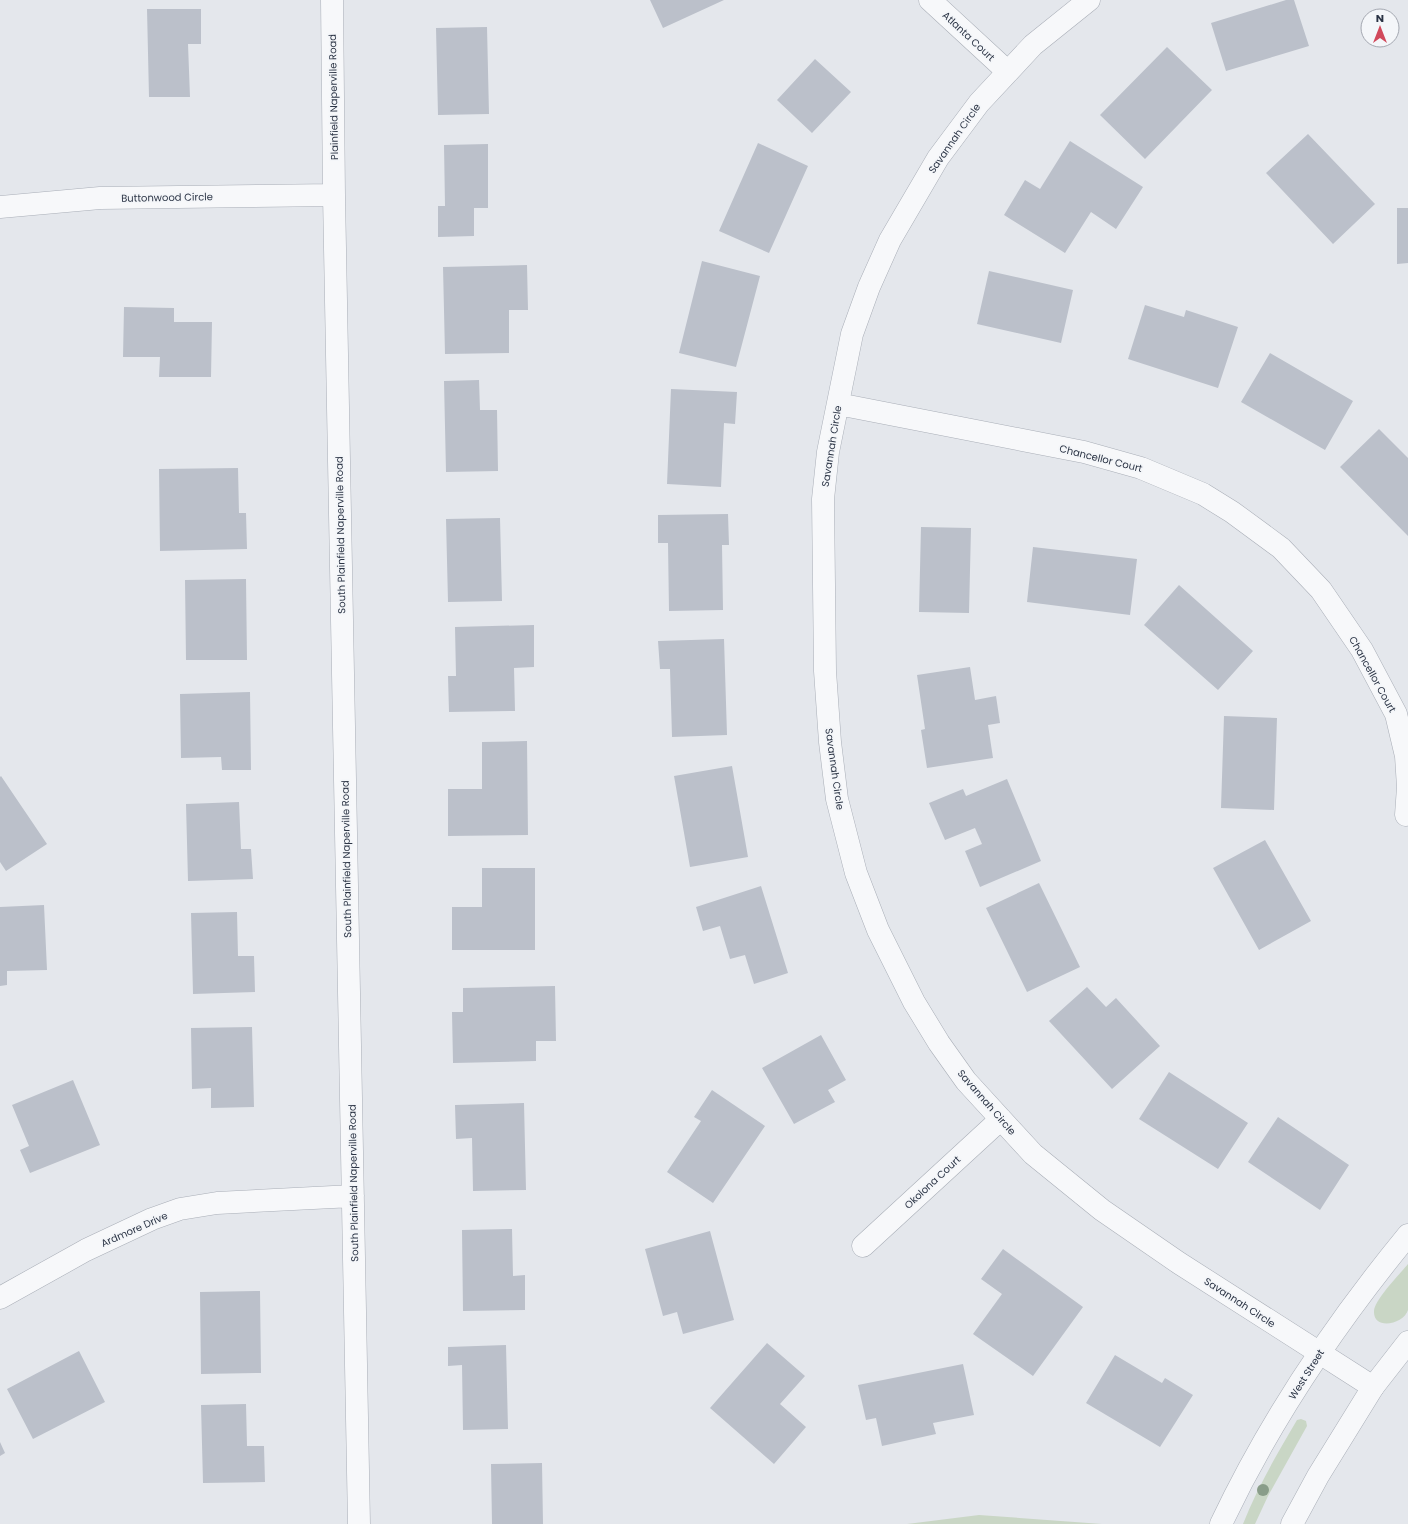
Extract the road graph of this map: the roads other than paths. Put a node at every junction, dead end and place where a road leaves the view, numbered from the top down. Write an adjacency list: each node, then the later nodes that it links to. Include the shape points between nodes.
1 (332, 0): 5 (street, Plainfield Naperville Road)
2 (930, 0): 4 (street, Atlanta Court)
3 (1089, 0): 4 (street, Savannah Circle, via 1033,45)
4 (1008, 72): 7 (street, Savannah Circle, via 978,103 938,158 890,240 852,334)
5 (334, 195): 6 (street, Buttonwood Circle, via 100,198); 10 (street, South Plainfield Naperville Road)
6 (0, 207)
7 (838, 404): 8 (street, Chancellor Court, via 1084,452 1141,468 1204,494 1232,512 1281,548 1321,590 1362,650 1396,714 1406,756); 9 (street, Savannah Circle, via 828,452 823,499 825,671 830,742 838,799 856,873 896,969 939,1043 966,1081)
8 (1406, 815)
9 (1001, 1119): 12 (street, Okolona Court); 15 (street, Savannah Circle, via 1033,1154 1102,1210 1179,1263)
10 (353, 1196): 13 (street, Ardmore Drive, via 217,1203 180,1209 152,1218 86,1250); 17 (street, South Plainfield Naperville Road)
11 (1408, 1235): 15 (street, West Street, via 1375,1275)
12 (863, 1246)
13 (0, 1298)
14 (1408, 1342): 16 (street)
15 (1319, 1352): 16 (street, Savannah Circle); 18 (street, West Street, via 1282,1412)
16 (1373, 1387): 19 (street, via 1318,1476)
17 (359, 1524)
18 (1221, 1524)
19 (1292, 1524)

